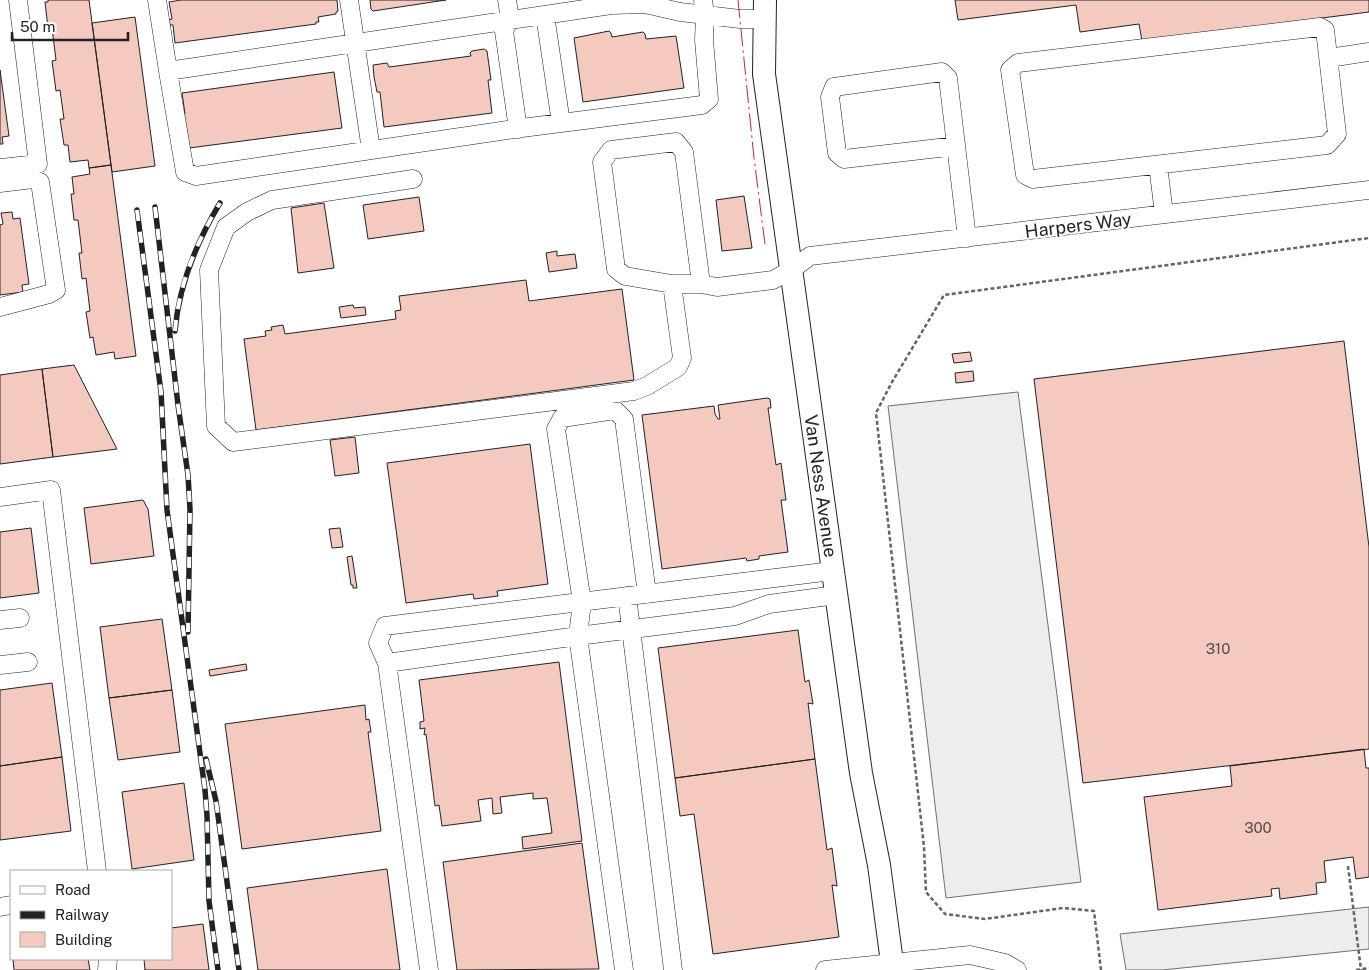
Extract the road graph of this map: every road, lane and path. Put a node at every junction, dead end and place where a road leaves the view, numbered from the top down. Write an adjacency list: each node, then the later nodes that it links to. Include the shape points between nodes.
1 (18, 0): 18 (street, via 38,164)
2 (157, 0): 12 (street)
3 (349, 0): 9 (street)
4 (507, 0): 8 (street)
5 (704, 8): 6 (street, via 680,12 645,4); 7 (street, via 740,19); 13 (street, via 709,99 702,105)
6 (551, 9): 8 (street); 13 (street)
7 (765, 9): 25 (main road, Van Ness Avenue, via 764,74)
8 (510, 19): 9 (street); 14 (street, via 504,31)
9 (355, 44): 12 (street); 16 (street)
10 (1369, 52): 11 (street)
11 (1329, 58): 17 (street, via 1337,134 1327,144); 17 (street, via 1325,30 1320,27 1018,64 1010,70 1024,175 1033,179)
12 (168, 71): 16 (street, via 185,172 196,176)
13 (561, 123): 14 (street)
14 (518, 128): 16 (street)
15 (956, 146): 15 (street, via 948,78 942,72 834,87 830,97 837,153 844,159); 23 (street)
16 (371, 150)
17 (1158, 164): 22 (street)
18 (0, 168)
19 (413, 179): 26 (street, via 272,200 247,212 226,228 209,270 216,426 233,442 634,391 678,367 682,358)
20 (0, 183): 28 (street, via 33,179 40,182 56,290)
21 (1369, 190): 22 (street, Harpers Way)
22 (1164, 214): 23 (street, Harpers Way)
23 (967, 238): 25 (street, Harpers Way, via 810,256)
24 (1369, 238): 53 (path, via 944,295 876,413 924,847 926,892 945,914 985,919 1062,908 1094,911)
25 (791, 270): 27 (street, Harpers Way, via 773,280 717,287); 30 (main road, Van Ness Avenue)
26 (672, 284): 27 (street, Harpers Way); 27 (street, Harpers Way, via 624,276 616,269 602,162 611,150 676,142 684,152)
27 (701, 284)
28 (0, 307)
29 (0, 497): 45 (street, via 51,490)
30 (832, 570): 31 (street); 33 (main road, Van Ness Avenue)
31 (765, 579): 32 (street); 36 (street)
32 (647, 594): 34 (street); 35 (street, via 624,419 615,410 562,418 556,429)
33 (836, 595): 36 (street); 46 (main road, Van Ness Avenue)
34 (627, 596): 35 (street); 39 (street)
35 (582, 602): 40 (street); 42 (street, via 385,626 378,643)
36 (769, 604): 39 (street, via 736,616)
37 (20, 618): 38 (street)
38 (0, 620)
39 (630, 629): 40 (street); 50 (street)
40 (578, 636): 42 (street); 49 (street)
41 (28, 662): 43 (street)
42 (387, 664): 48 (street)
43 (0, 666)
44 (1348, 866): 55 (path)
45 (97, 870)
46 (892, 966): 51 (street); 52 (street, via 970,955 1005,963)
47 (1369, 968): 55 (path)
48 (428, 970)
49 (624, 970)
50 (673, 970)
51 (825, 970)
52 (1017, 970)
53 (1101, 970)
54 (1356, 970): 55 (path)
55 (1361, 970)

